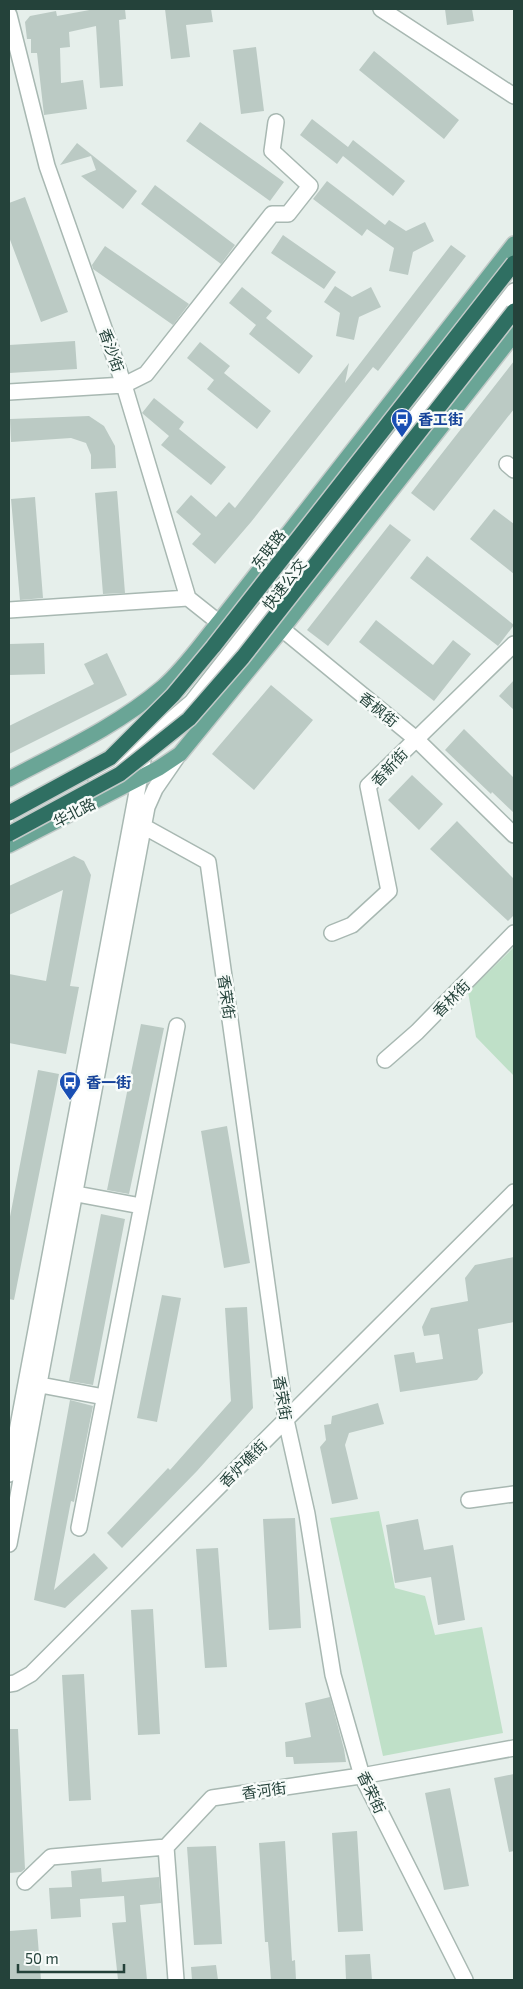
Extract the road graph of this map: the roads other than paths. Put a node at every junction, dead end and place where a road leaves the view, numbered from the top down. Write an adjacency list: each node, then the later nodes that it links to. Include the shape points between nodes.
1 (381, 9): 3 (street)
2 (9, 15): 11 (street, 香沙街, via 48,166)
3 (514, 96)
4 (276, 122): 11 (street, via 272,151 310,186 288,214 272,214 146,374)
5 (514, 244): 15 (main road)
6 (514, 263): 26 (highway, 东联路, bridge, via 213,648 173,694 110,758)
7 (514, 284): 17 (street, 快速公交)
8 (514, 291): 17 (street, 快速公交)
9 (514, 310): 30 (highway, bridge, via 244,657 189,719 120,774)
10 (514, 334): 16 (main road, 华北路)
11 (124, 384): 12 (street); 13 (street, 香沙街)
12 (9, 392)
13 (188, 598): 14 (street); 15 (street)
14 (9, 610)
15 (219, 622): 17 (street); 20 (main road)
16 (282, 629): 19 (main road, 华北路); 22 (street, 香枫街)
17 (238, 638): 19 (street); 21 (street, 快速公交, via 190,695)
18 (514, 644): 22 (street, 香新街)
19 (259, 657): 23 (main road, 华北路)
20 (164, 686): 21 (street, via 153,706); 25 (main road, via 129,714)
21 (148, 736): 24 (street); 27 (street, 快速公交, via 68,789); 29 (street, 快速公交, via 114,768)
22 (416, 739): 31 (street, 香枫街); 33 (street, 香新街, via 368,786 389,891 352,924)
23 (180, 754): 24 (main road, 华北路); 28 (street, via 155,788 146,807)
24 (140, 778): 32 (main road, 华北路); 38 (street)
25 (9, 779)
26 (9, 812)
27 (9, 819)
28 (143, 826): 38 (street); 42 (street, 香荣街, via 208,862)
29 (9, 827)
30 (9, 834)
31 (514, 836)
32 (9, 845)
33 (332, 933)
34 (514, 933): 36 (street, 香林街)
35 (177, 1026): 39 (street)
36 (385, 1060)
37 (514, 1192): 42 (street, 香炉礁街)
38 (68, 1193): 39 (street); 40 (street)
39 (141, 1206): 41 (street)
40 (32, 1384): 41 (street); 43 (street); 47 (street)
41 (104, 1397): 46 (street)
42 (286, 1420): 48 (street, 香炉礁街, via 31,1674); 50 (street, 香荣街, via 307,1514 333,1675)
43 (9, 1474)
44 (514, 1494): 45 (street)
45 (469, 1500)
46 (79, 1528)
47 (9, 1544)
48 (9, 1684)
49 (514, 1748): 50 (street, 香河街)
50 (362, 1776): 51 (street, 香河街, via 212,1798); 54 (street, 香荣街)
51 (166, 1847): 52 (street, via 52,1857); 53 (street)
52 (25, 1882)
53 (176, 1980)
54 (465, 1980)

